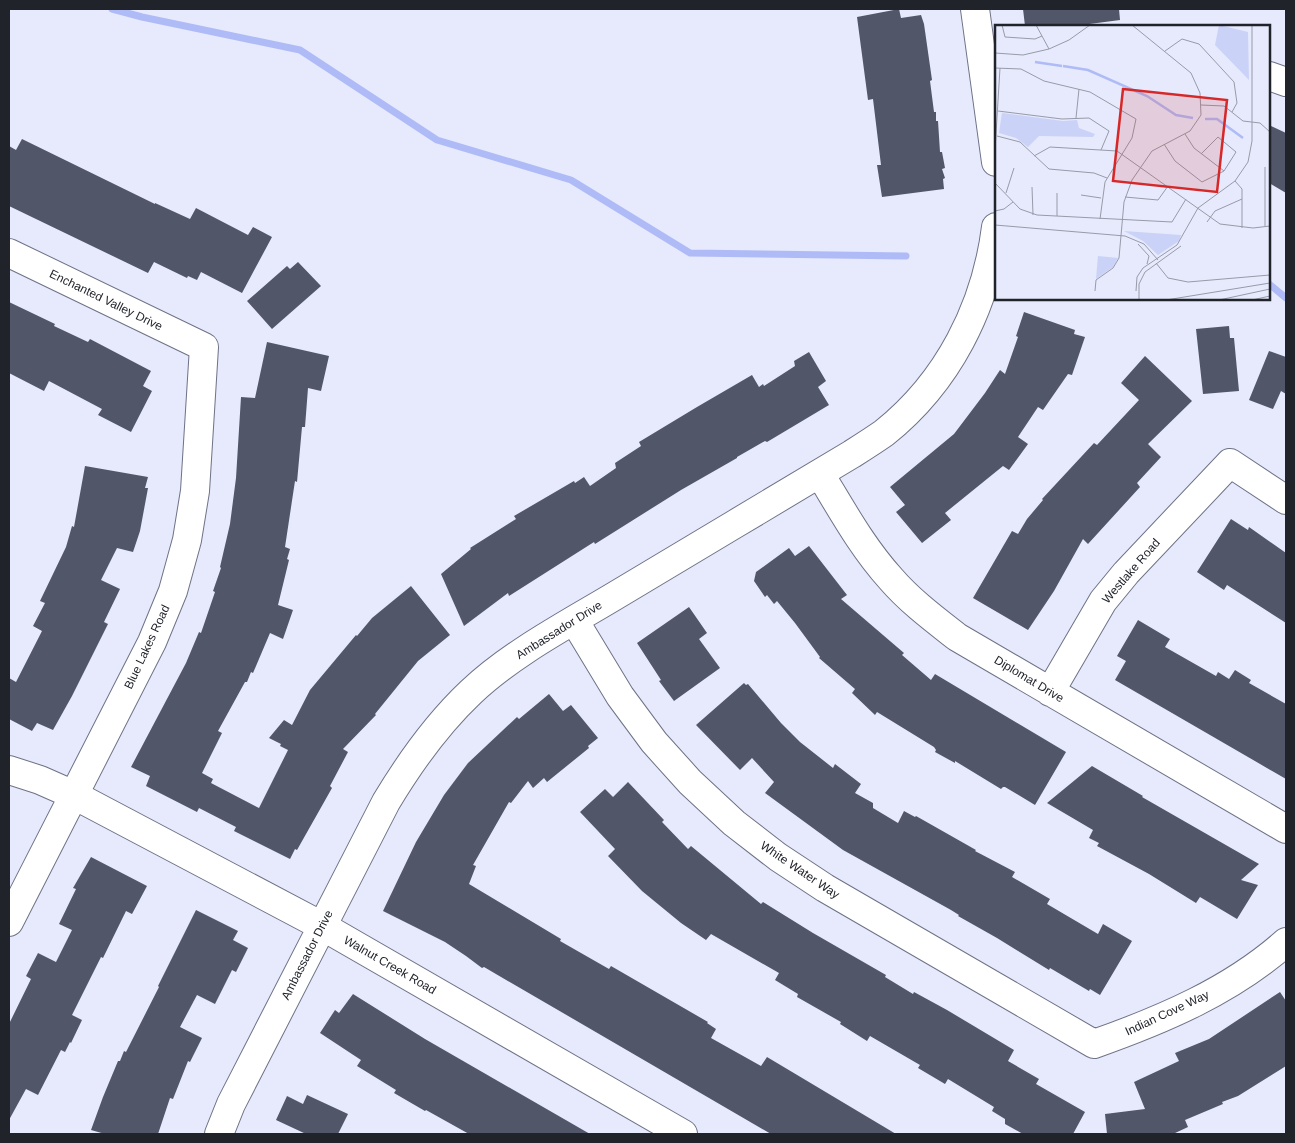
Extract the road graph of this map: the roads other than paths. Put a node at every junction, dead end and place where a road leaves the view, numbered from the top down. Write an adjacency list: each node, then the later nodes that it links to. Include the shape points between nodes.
1 (975, 9): 4 (street)
2 (1270, 76): 3 (street)
3 (1286, 82)
4 (991, 85): 5 (street)
5 (995, 147)
6 (995, 236): 9 (street, Ambassador Drive, via 980,300 942,372 914,405 884,432)
7 (9, 253): 8 (street, Enchanted Valley Drive)
8 (204, 347): 14 (street, Blue Lakes Road, via 195,491 187,540 173,592 152,642)
9 (820, 474): 11 (street, Ambassador Drive); 12 (street, Diplomat Drive, via 861,542 891,579 922,609 957,637)
10 (1286, 500): 12 (street, Westlake Road, via 1230,463 1126,573 1103,602)
11 (574, 620): 17 (street, Ambassador Drive, via 509,661 472,691 436,728 409,763 386,802); 19 (street, White Water Way, via 620,696 654,742 734,823 825,888)
12 (1050, 692): 15 (street, Diplomat Drive)
13 (9, 770): 14 (street, Walnut Creek Road)
14 (74, 795): 16 (street, Blue Lakes Road); 17 (street, Walnut Creek Road)
15 (1286, 829)
16 (9, 922)
17 (322, 926): 20 (street, Ambassador Drive); 21 (street, Walnut Creek Road)
18 (1286, 942): 19 (street, Indian Cove Way, via 1239,977 1195,1003 1146,1026)
19 (1094, 1044)
20 (219, 1134)
21 (682, 1134)

